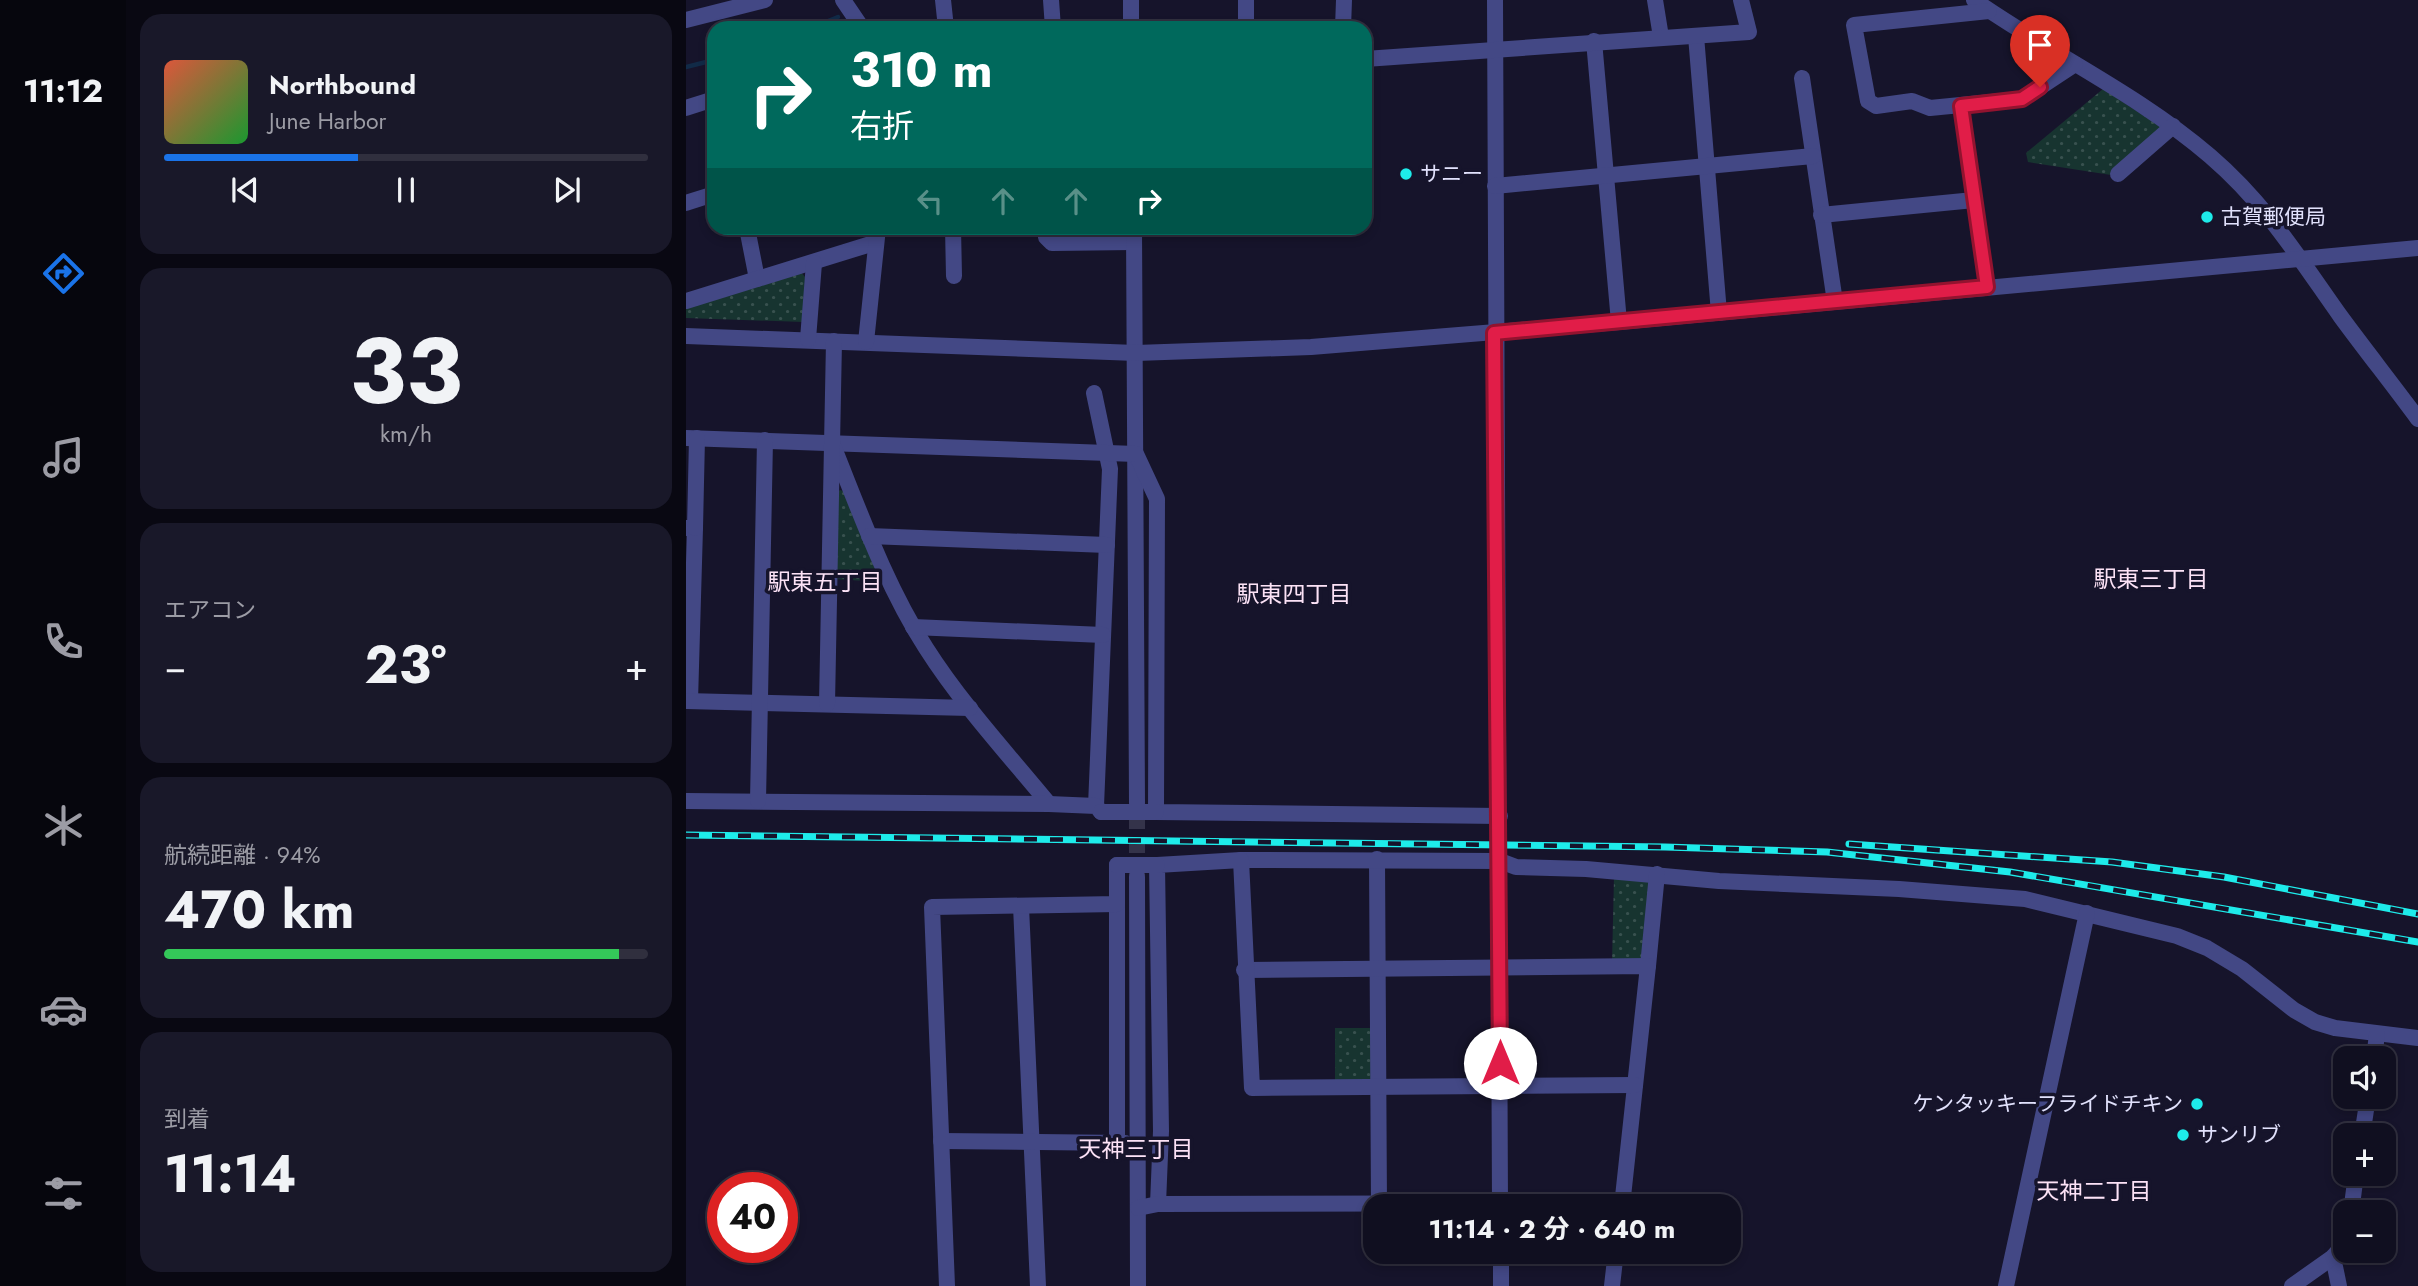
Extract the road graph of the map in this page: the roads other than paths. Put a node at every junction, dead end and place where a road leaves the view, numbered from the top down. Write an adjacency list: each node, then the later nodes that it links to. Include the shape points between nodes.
1 (843, 0): 14 (street)
2 (943, 0): 15 (street)
3 (1051, 0): 16 (street)
4 (1131, 0): 17 (street)
5 (1246, 0): 18 (street)
6 (1344, 0): 19 (street)
7 (1494, 0): 23 (street)
8 (1655, 0): 21 (street)
9 (1741, 0): 20 (street, via 1749,32)
10 (1974, 0): 12 (street)
11 (754, 2): 13 (street)
12 (1989, 11): 25 (street); 28 (street, via 1854,25 1868,101 1876,106 1912,101 1930,108)
13 (686, 20)
14 (857, 21)
15 (945, 21)
16 (1052, 21)
17 (1131, 21)
18 (1246, 21)
19 (1343, 21)
20 (1696, 36): 21 (street); 32 (street)
21 (1661, 37): 22 (street)
22 (1594, 41): 23 (street); 34 (street)
23 (1495, 48): 24 (street); 35 (street)
24 (1372, 58)
25 (2075, 64): 28 (street, via 2022,99); 30 (street)
26 (1802, 78): 31 (street)
27 (707, 101): 29 (street)
28 (1961, 106): 37 (street)
29 (686, 108)
30 (2173, 126): 33 (street); 46 (street, via 2251,194)
31 (1813, 156): 32 (street); 39 (street)
32 (1707, 166): 34 (street); 53 (street)
33 (2118, 174)
34 (1606, 176): 35 (street); 54 (street)
35 (1495, 186): 55 (street)
36 (707, 196): 38 (street)
37 (1974, 200): 39 (street); 50 (street)
38 (686, 202)
39 (1821, 215): 52 (street)
40 (748, 235): 49 (street)
41 (876, 235): 47 (street); 59 (street)
42 (953, 235): 48 (street)
43 (1046, 235): 44 (street, via 1052,243)
44 (1134, 235): 60 (street)
45 (2418, 248): 46 (street)
46 (2300, 258): 50 (street); 62 (street)
47 (814, 262): 49 (street); 57 (street)
48 (954, 276)
49 (757, 279): 51 (street)
50 (1987, 287): 52 (street)
51 (686, 301)
52 (1835, 302): 53 (street)
53 (1719, 313): 54 (street)
54 (1619, 322): 55 (street)
55 (1494, 333): 60 (street, via 1311,347); 84 (street)
56 (686, 335): 57 (street)
57 (808, 340): 58 (street)
58 (834, 341): 59 (street); 65 (street)
59 (866, 342): 60 (street)
60 (1136, 353): 67 (street)
61 (1094, 393): 66 (street)
62 (2418, 419)
63 (692, 438): 64 (street); 68 (street)
64 (765, 440): 65 (street); 75 (street)
65 (832, 443): 66 (street); 69 (street); 76 (street)
66 (1107, 454): 67 (street); 70 (street)
67 (1136, 454): 80 (street); 83 (street, via 1157,499)
68 (690, 528): 71 (street)
69 (869, 536): 70 (street); 72 (street)
70 (1107, 545): 73 (street)
71 (689, 617): 74 (street)
72 (913, 627): 73 (street); 77 (street)
73 (1102, 635): 82 (street)
74 (688, 701): 75 (street)
75 (760, 703): 76 (street); 79 (street)
76 (827, 704): 77 (street)
77 (970, 708): 81 (street)
78 (686, 801): 79 (street)
79 (758, 801): 81 (street)
80 (1138, 803)
81 (1049, 804): 82 (street)
82 (1098, 809): 83 (street, bridge)
83 (1156, 812): 84 (street)
84 (1500, 816): 87 (street)
85 (1377, 859): 86 (street); 87 (street); 96 (street)
86 (1241, 860): 88 (street); 97 (street)
87 (1500, 861): 89 (street, via 1516,867); 95 (street)
88 (1157, 865): 91 (street, bridge, via 1117,865); 111 (street)
89 (1657, 874): 93 (street, via 2025,899); 94 (street)
90 (1136, 877): 107 (street)
91 (1117, 904): 92 (street); 104 (street)
92 (1021, 906): 105 (street, via 932,907); 106 (street)
93 (2087, 913): 98 (street, via 2207,948 2315,1022); 124 (street)
94 (1648, 965): 95 (street); 101 (street)
95 (1500, 966): 96 (street); 102 (street)
96 (1378, 969): 97 (street); 103 (street)
97 (1244, 970): 103 (street, via 1252,1088)
98 (2378, 1034): 99 (street); 100 (street)
99 (2418, 1038)
100 (2376, 1046)
101 (1635, 1085): 102 (street); 110 (street)
102 (1500, 1087): 103 (street); 109 (street)
103 (1378, 1088): 108 (street)
104 (1117, 1140): 106 (street); 107 (street)
105 (941, 1141): 106 (street); 119 (street)
106 (1032, 1143): 120 (street)
107 (1138, 1146): 113 (street)
108 (1379, 1194)
109 (1500, 1194)
110 (1623, 1194)
111 (1158, 1204): 112 (street); 113 (street)
112 (1363, 1206)
113 (1138, 1208): 121 (street)
114 (2333, 1257): 118 (street)
115 (2334, 1263): 125 (street)
116 (1500, 1264): 122 (street)
117 (1615, 1264): 123 (street)
118 (2303, 1283)
119 (947, 1286)
120 (1038, 1286)
121 (1138, 1286)
122 (1501, 1286)
123 (1612, 1286)
124 (2006, 1286)
125 (2339, 1286)

